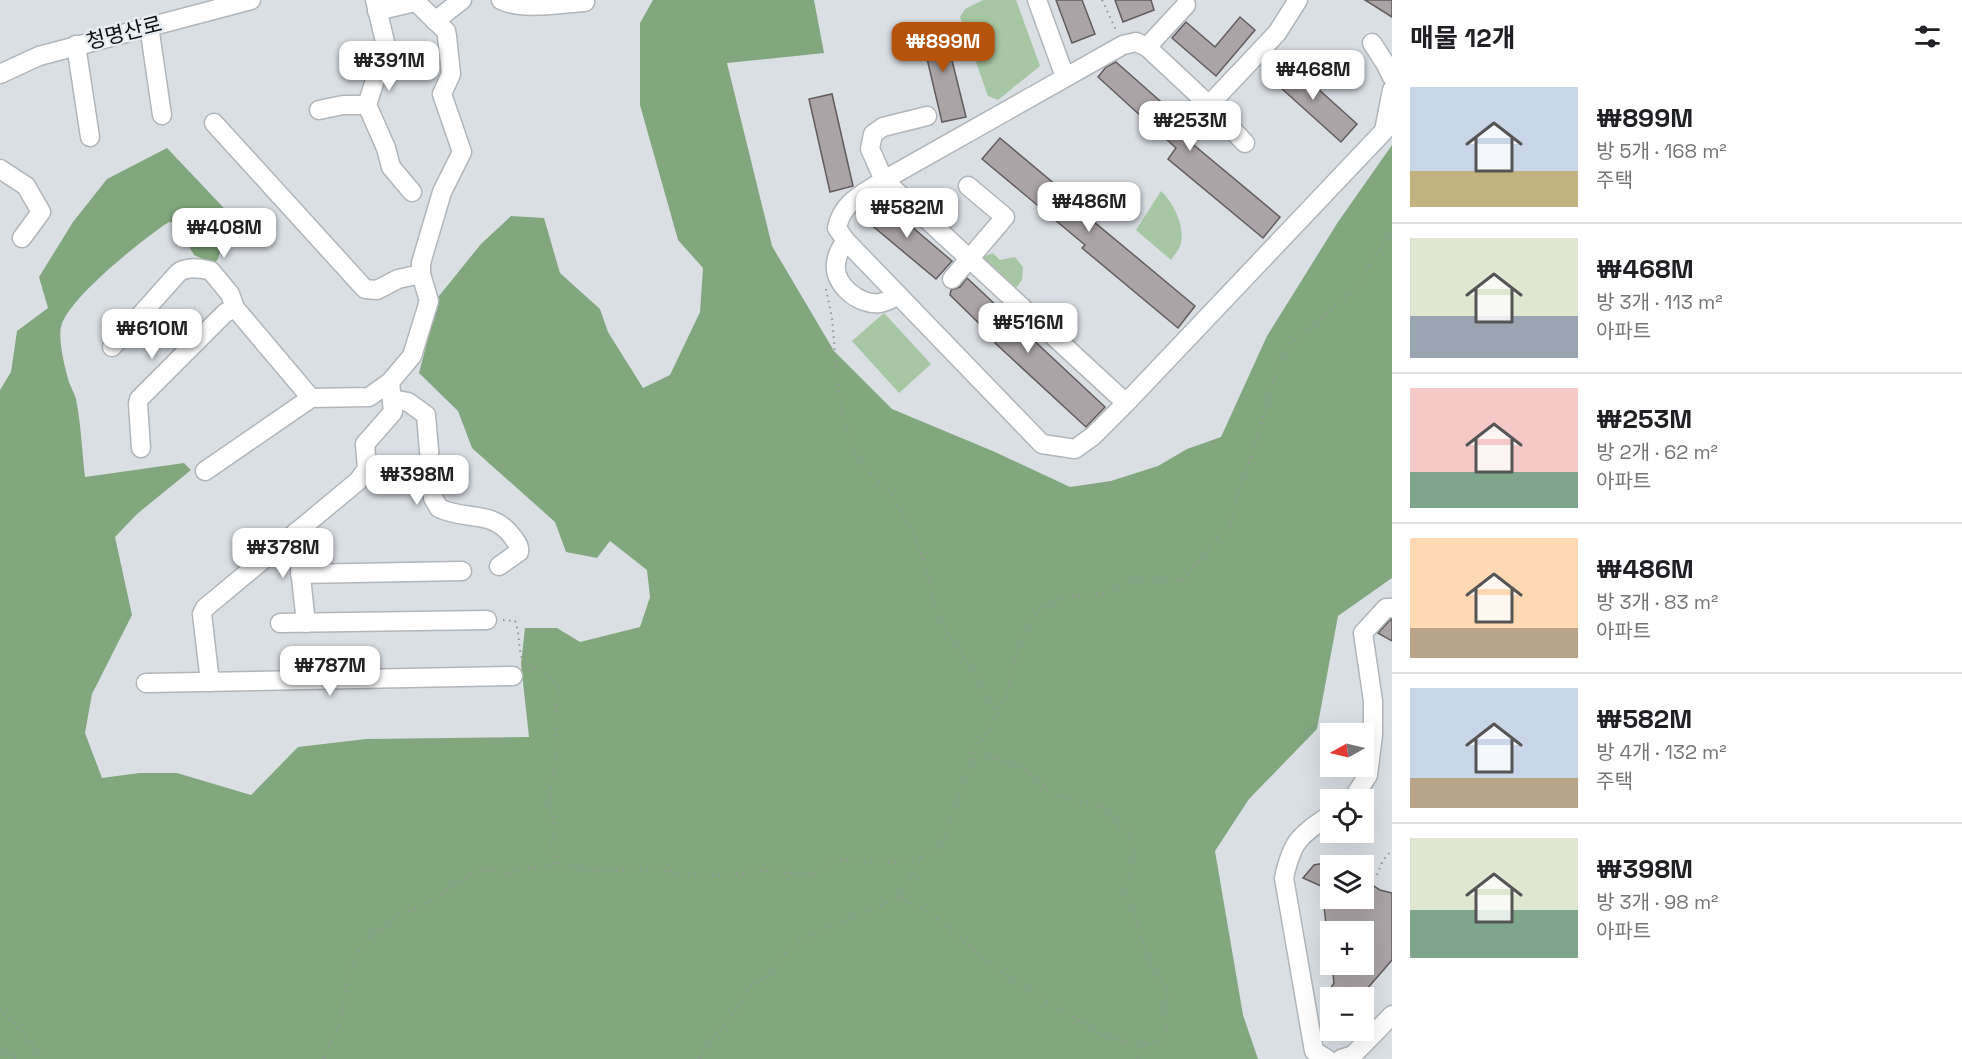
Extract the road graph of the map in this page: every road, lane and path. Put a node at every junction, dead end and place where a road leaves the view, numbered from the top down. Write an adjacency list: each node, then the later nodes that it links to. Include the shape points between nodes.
1 (251, 0): 12 (street, 청명산로)
2 (462, 0): 11 (street)
3 (501, 0): 8 (street, via 523,5)
4 (1037, 0): 18 (street)
5 (1102, 0): 15 (path)
6 (1298, 0): 22 (street, via 1277,33)
7 (414, 1): 9 (street); 11 (street)
8 (585, 2)
9 (376, 5): 21 (street, via 386,46)
10 (1186, 5): 16 (street)
11 (435, 21): 37 (street, via 446,31 451,74 442,94 462,152 442,192)
12 (149, 27): 14 (street, 청명산로); 24 (street)
13 (1372, 43): 19 (street)
14 (76, 45): 17 (street, 청명산로); 27 (street)
15 (1123, 45): 16 (street, via 1136,42); 18 (street)
16 (1147, 47): 22 (street)
17 (0, 74)
18 (1065, 77): 30 (street)
19 (1392, 77)
20 (1392, 90): 45 (street, via 1384,131)
21 (367, 105): 23 (street); 32 (street, via 391,167)
22 (1209, 105): 28 (street)
23 (319, 110)
24 (162, 115)
25 (927, 116): 30 (street, via 883,127 873,134 870,148)
26 (214, 123): 37 (street, via 365,289 377,290)
27 (90, 137)
28 (1245, 143)
29 (0, 169): 34 (street, via 26,186 42,212)
30 (884, 180): 35 (street, via 846,206 839,216 837,228); 36 (street)
31 (968, 186): 36 (street, via 1005,217)
32 (412, 192)
33 (1392, 232): 59 (path, via 1355,290 1288,345 1280,359 1230,527 1215,539 1184,580 1140,579 1105,593 1063,598 1042,608 1019,645 1007,693)
34 (22, 238)
35 (846, 241): 40 (street); 40 (street, via 835,264 838,276 852,295 880,303)
36 (970, 259): 38 (street); 45 (street)
37 (421, 273): 43 (street, via 429,297 424,320 412,356)
38 (952, 279)
39 (825, 284): 59 (path, via 843,417 855,452 888,490 914,531 942,622)
40 (898, 295): 45 (street, via 1042,444 1075,449)
41 (235, 308): 42 (street, via 230,294 211,271 188,268); 44 (street); 46 (street, via 225,313 139,399)
42 (112, 347)
43 (391, 391): 44 (street, via 369,397); 48 (street, via 393,412 365,444 367,469 358,481); 49 (street, via 426,415 434,498 439,508 485,517 507,529 519,546 519,552)
44 (311, 398): 47 (street)
45 (1126, 403)
46 (141, 448)
47 (205, 471)
48 (296, 532): 51 (street); 57 (street, via 205,608 202,614)
49 (499, 566)
50 (462, 571): 51 (street)
51 (300, 574): 54 (street)
52 (1392, 608): 61 (street, via 1386,608 1363,633 1373,701 1373,735 1368,775)
53 (487, 620): 54 (street); 65 (path, via 516,621 522,659 555,682 559,690 558,748 549,806 556,829 550,847)
54 (306, 622): 55 (street)
55 (280, 623)
56 (513, 676): 57 (street)
57 (210, 682): 58 (street)
58 (147, 683)
59 (996, 711): 60 (path, via 985,736 971,752)
60 (970, 765): 64 (path, via 946,836 938,848); 70 (path, via 985,756 1016,764 1039,779 1050,794 1106,809 1120,828 1129,832 1135,850 1122,893 1133,905 1138,931 1168,999 1162,1018 1167,1030 1161,1041)
61 (1359, 789)
62 (1320, 822): 77 (street, via 1298,838 1288,858 1284,879 1314,1051)
63 (1392, 850): 66 (path)
64 (921, 856): 65 (path, via 893,863 832,862 815,873 799,874 764,871 693,875 650,869 591,872); 67 (path)
65 (556, 863): 74 (path, via 510,873 474,872 433,900 396,914 390,927 370,930 348,977 339,1029)
66 (1377, 875)
67 (899, 898): 70 (path, via 926,910 1009,978 1089,1027 1108,1038); 75 (path, via 813,934 794,946 772,973 749,987 736,1011)
68 (0, 1010): 73 (path)
69 (1392, 1015): 78 (street, via 1353,1055)
70 (1147, 1044): 76 (path)
71 (0, 1047): 72 (path)
72 (15, 1059)
73 (43, 1059)
74 (324, 1059)
75 (699, 1059)
76 (1137, 1059)
77 (1327, 1059)
78 (1341, 1059)

